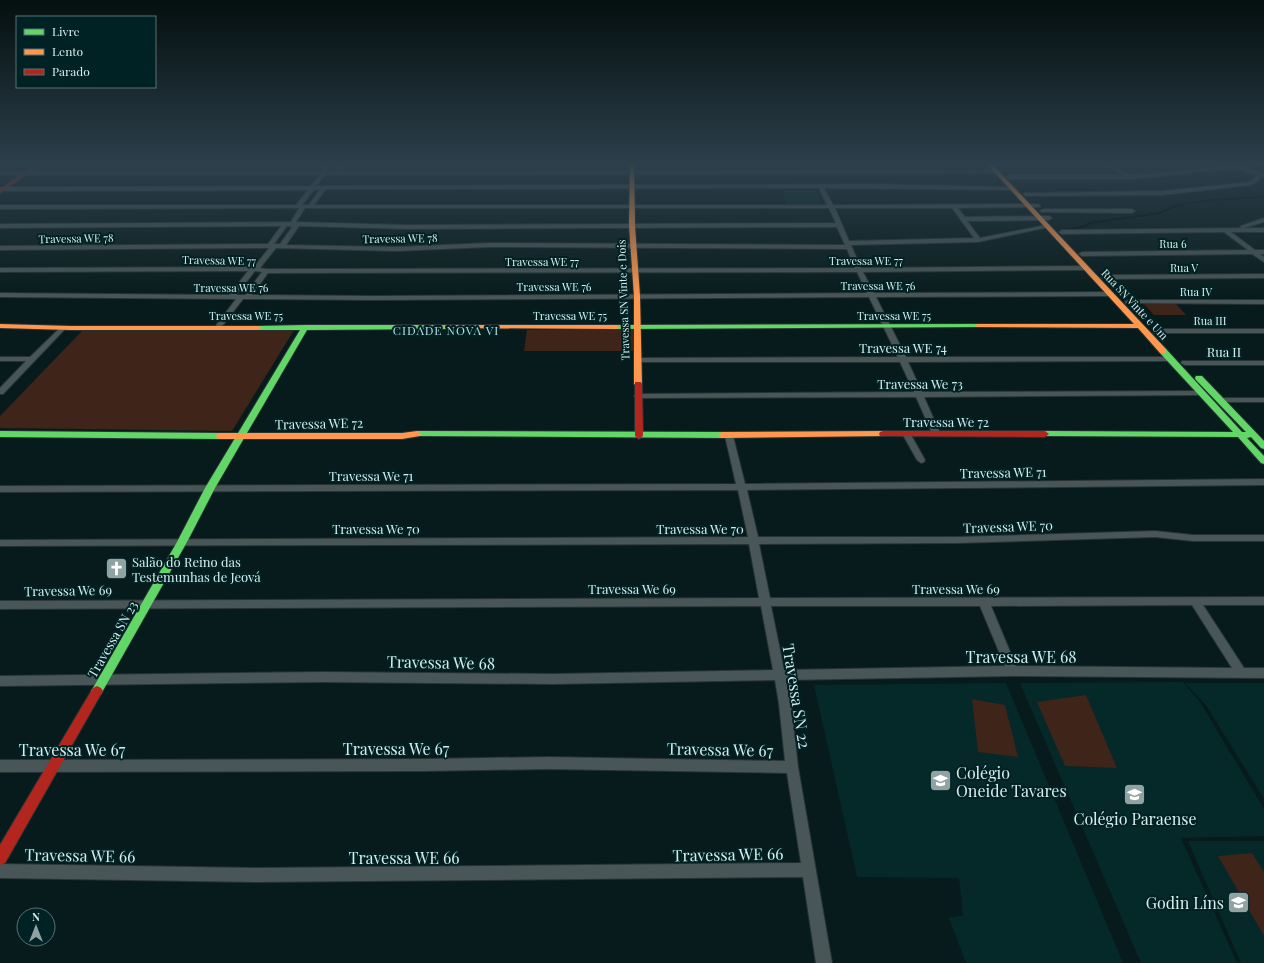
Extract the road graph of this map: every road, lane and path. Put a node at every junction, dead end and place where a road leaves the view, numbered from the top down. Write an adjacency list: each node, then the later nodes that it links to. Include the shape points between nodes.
1 (632, 207): 15 (main road, Travessa SN Vinte e Dois)
2 (300, 208): 12 (street)
3 (310, 208): 4 (street)
4 (329, 208)
5 (832, 208): 13 (street)
6 (955, 208): 10 (street)
7 (1035, 208): 9 (main road, Rua SN Vinte e Um)
8 (1132, 211): 9 (street)
9 (1043, 216): 10 (street); 19 (main road, Rua SN Vinte e Um); 20 (street, Travessa WE 78); 30 (main road, Rua SN Vinte e Um)
10 (963, 219): 20 (street)
11 (1264, 220): 17 (street)
12 (291, 224): 14 (street); 15 (street, via 407,227); 23 (street); 24 (street)
13 (839, 225): 15 (street); 22 (street)
14 (0, 226)
15 (632, 226): 21 (main road, Travessa SN Vinte e Dois)
16 (1225, 230): 17 (street); 19 (street); 26 (street)
17 (1234, 230): 18 (street)
18 (1264, 230)
19 (1062, 232): 28 (main road, Rua SN Vinte e Um)
20 (978, 240): 22 (street, Travessa WE 78)
21 (635, 245): 22 (street, Travessa WE 78); 24 (street, Travessa WE 78, via 505,245 396,249); 33 (main road, Travessa SN Vinte e Dois)
22 (848, 245): 34 (street)
23 (272, 246): 24 (street, Travessa WE 78); 25 (street, Travessa WE 78); 31 (street)
24 (282, 246)
25 (0, 248)
26 (1254, 252): 27 (street, Rua 6); 28 (street, Rua 6); 29 (street)
27 (1264, 252)
28 (1082, 254): 37 (main road, Rua SN Vinte e Um)
29 (1264, 260)
30 (1085, 268): 34 (street, Travessa WE 77); 38 (main road, Rua SN Vinte e Um)
31 (255, 269): 32 (street, Travessa WE 77); 35 (street, Travessa WE 77); 42 (street)
32 (0, 270)
33 (636, 270): 34 (street, Travessa WE 77); 35 (street, Travessa WE 77); 41 (main road, Travessa SN Vinte e Dois)
34 (859, 270): 40 (street)
35 (266, 271): 43 (street)
36 (1264, 276): 37 (street, Rua V)
37 (1104, 277): 44 (main road, Rua SN Vinte e Um)
38 (1109, 294): 40 (street, Travessa WE 76); 47 (main road, Rua SN Vinte e Um)
39 (0, 295): 42 (street, Travessa WE 76)
40 (871, 295): 41 (street, Travessa WE 76); 49 (street)
41 (637, 296): 43 (street, Travessa WE 76); 52 (main road, Travessa SN Vinte e Dois)
42 (231, 297): 43 (street, Travessa WE 76)
43 (244, 297): 51 (street)
44 (1128, 302): 45 (street, Rua IV); 53 (main road, Rua SN Vinte e Um)
45 (1264, 302)
46 (0, 326): 50 (main road, Travessa WE 75)
47 (1139, 326): 49 (main road, Travessa WE 75); 58 (main road, Rua SN Vinte e Um)
48 (305, 327): 51 (main road, Travessa WE 75); 52 (main road, Travessa WE 75); 73 (main road, Travessa SN 23)
49 (888, 327): 52 (main road, Travessa WE 75); 55 (street)
50 (63, 328): 51 (main road, Travessa WE 75); 57 (street)
51 (218, 328)
52 (638, 328): 59 (main road, Travessa SN Vinte e Dois)
53 (1156, 331): 54 (street, Rua III); 60 (main road, Rua SN Vinte e Um)
54 (1264, 331)
55 (903, 358): 58 (street, Travessa WE 74); 59 (street, Travessa WE 74); 63 (street)
56 (0, 359): 57 (street)
57 (33, 359): 62 (street)
58 (1168, 359): 64 (main road, Rua SN Vinte e Um)
59 (638, 360): 65 (main road, Travessa SN Vinte e Dois)
60 (1185, 363): 61 (street, Rua II); 66 (main road, Rua SN Vinte e Um)
61 (1264, 363)
62 (0, 392)
63 (919, 394): 64 (street, Travessa We 73); 65 (street, Travessa We 73); 68 (street)
64 (1201, 394): 71 (main road, Rua SN Vinte e Um)
65 (638, 396): 74 (main road, Travessa SN Vinte e Dois)
66 (1220, 400): 67 (street); 72 (main road, Rua SN Vinte e Um)
67 (1264, 400)
68 (936, 433): 70 (main road, Travessa We 72); 71 (main road, Travessa We 72)
69 (0, 434): 73 (main road, Travessa WE 72)
70 (907, 435): 75 (main road, Travessa We 72); 77 (street)
71 (1239, 435): 72 (main road, Travessa We 72); 78 (main road, Rua SN Vinte e Um)
72 (1254, 435): 76 (main road, Rua SN Vinte e Um)
73 (241, 436): 74 (main road, Travessa WE 72); 81 (main road, Travessa SN 23)
74 (639, 436): 75 (main road, Travessa We 72)
75 (729, 436): 80 (street, Travessa SN 22)
76 (1264, 446)
77 (920, 460)
78 (1264, 461)
79 (1264, 482): 80 (street, Travessa WE 71)
80 (742, 487): 81 (street, Travessa We 71); 84 (street, Travessa SN 22)
81 (210, 488): 82 (street, Travessa We 71); 85 (main road, Travessa SN 23)
82 (0, 489)
83 (1264, 538): 84 (street, Travessa WE 70, via 1193,538 1155,534 957,540)
84 (753, 541): 85 (street, Travessa We 70); 89 (street, Travessa SN 22)
85 (182, 542): 86 (street, Travessa We 70); 91 (main road, Travessa SN 23)
86 (0, 543)
87 (1195, 601): 88 (street, Travessa We 69); 90 (street, Travessa We 69); 94 (street)
88 (1264, 601)
89 (764, 602): 90 (street, Travessa We 69); 91 (street, Travessa We 69); 96 (street, Travessa SN 22)
90 (984, 602): 93 (street)
91 (147, 603): 92 (street, Travessa We 69); 98 (main road, Travessa SN 23)
92 (0, 605)
93 (1012, 671): 94 (street, Travessa WE 68); 96 (street, Travessa WE 68)
94 (1241, 673): 95 (street, Travessa WE 68)
95 (1264, 673)
96 (779, 675): 98 (street, Travessa We 68, via 553,680 323,677); 101 (street, Travessa SN 22)
97 (0, 680): 98 (street)
98 (103, 680): 100 (main road, Travessa SN 23)
99 (0, 766): 100 (street, Travessa We 67)
100 (54, 766): 101 (street, Travessa We 67, via 548,763); 102 (main road, Travessa SN 23)
101 (792, 767): 103 (street, Travessa SN 22)
102 (0, 858)
103 (808, 870): 104 (street, Travessa WE 66, via 256,875); 105 (street, Travessa SN 22)
104 (0, 871)
105 (824, 963)

